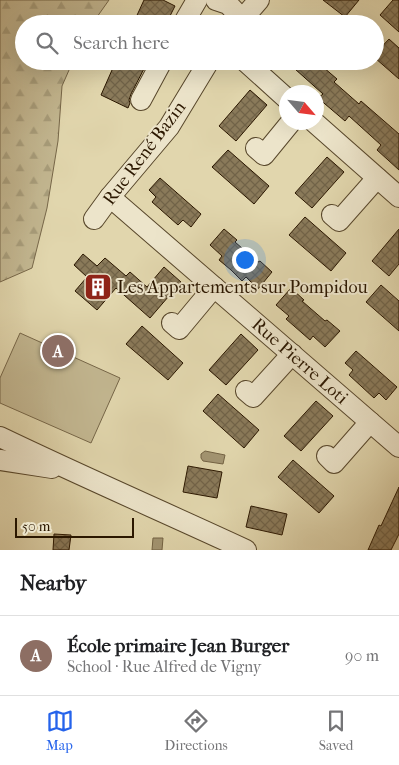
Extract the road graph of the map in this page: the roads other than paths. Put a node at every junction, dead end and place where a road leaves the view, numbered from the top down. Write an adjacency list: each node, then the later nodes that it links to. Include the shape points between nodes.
1 (197, 0): 4 (street)
2 (216, 0): 5 (street, via 228,4)
3 (259, 0): 6 (street)
4 (188, 15)
5 (235, 15)
6 (246, 15)
7 (157, 70): 11 (street)
8 (204, 70): 16 (street, Rue René Bazin, via 169,127)
9 (256, 70): 10 (street)
10 (279, 92)
11 (141, 100)
12 (285, 130): 14 (street, via 264,155)
13 (323, 130): 15 (street)
14 (256, 148)
15 (377, 178): 17 (street); 18 (street, via 340,221)
16 (110, 197): 19 (street, Rue René Bazin); 20 (street, Rue Pierre Loti)
17 (399, 197)
18 (332, 215)
19 (94, 219)
20 (214, 287): 21 (street, via 179,329); 22 (street, Rue Pierre Loti)
21 (172, 323)
22 (292, 354): 23 (street, via 253,397); 24 (street, Rue Pierre Loti)
23 (246, 391)
24 (370, 422): 26 (street, Rue Pierre Loti); 27 (street, via 334,463)
25 (0, 437): 29 (street)
26 (399, 447)
27 (327, 456)
28 (0, 460): 29 (street)
29 (72, 471): 30 (street)
30 (246, 550)

